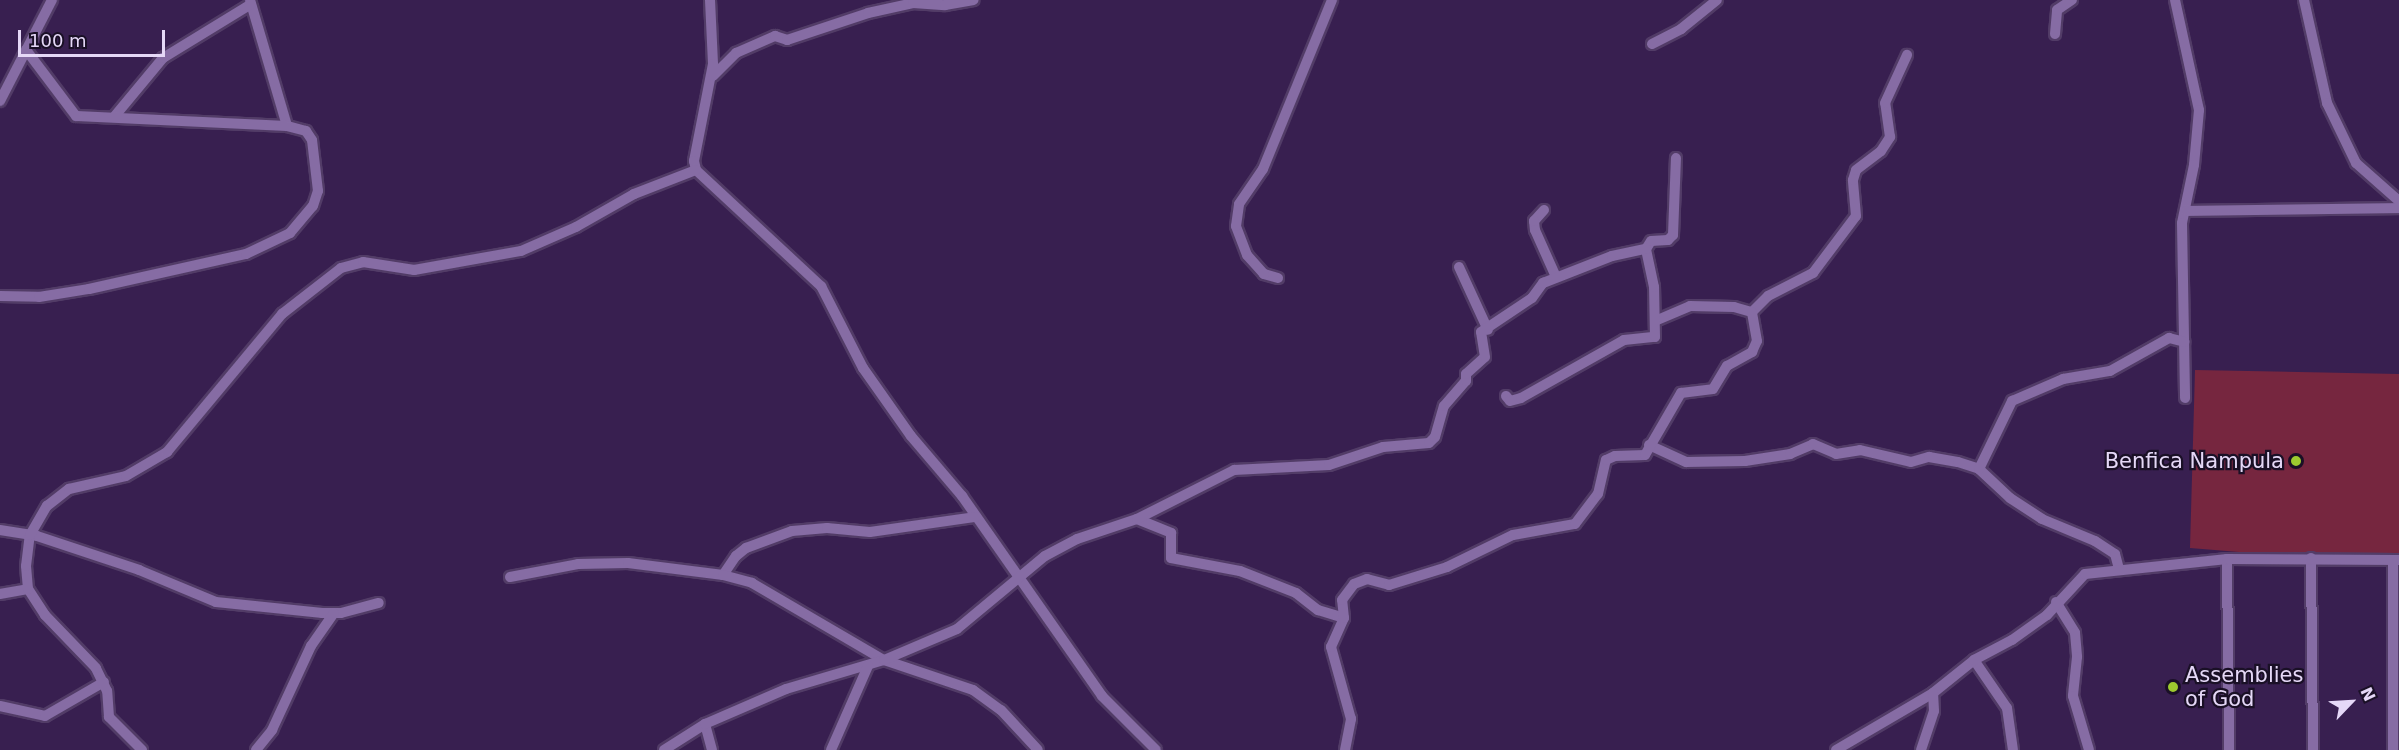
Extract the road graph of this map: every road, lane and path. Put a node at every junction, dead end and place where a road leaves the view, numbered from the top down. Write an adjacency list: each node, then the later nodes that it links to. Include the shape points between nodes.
1 (51, 0): 13 (street)
2 (710, 0): 15 (street, via 713,64)
3 (974, 0): 9 (street, via 945,5)
4 (1332, 0): 28 (street, via 1263,169 1239,204 1236,226 1247,255 1264,274)
5 (1717, 0): 12 (street, via 1681,29)
6 (2072, 0): 11 (street, via 2057,10)
7 (2174, 0): 24 (street, via 2199,110)
8 (2304, 0): 21 (street, via 2327,103 2356,163)
9 (916, 1): 15 (street, via 787,40 775,36 761,41 726,60)
10 (251, 2): 17 (street, via 163,58); 18 (street)
11 (2055, 34)
12 (1652, 44)
13 (26, 50): 16 (street); 17 (street, via 42,67 71,114)
14 (1907, 55): 30 (street, via 1885,103 1890,137 1881,151 1856,170 1856,216 1813,273 1768,296)
15 (708, 85): 20 (street)
16 (0, 101)
17 (114, 117): 18 (street)
18 (286, 126): 29 (street, via 310,134 318,191 303,220 272,243 227,259 101,287 39,297)
19 (1676, 158): 25 (street, via 1672,235 1668,240 1651,241)
20 (696, 170): 38 (street, via 822,286 863,368); 41 (street, via 634,194 576,227 522,251 414,270 363,262 341,268 282,314 167,452 126,476 62,493 47,507)
21 (2399, 201)
22 (2399, 208): 24 (street)
23 (1544, 210): 27 (street, via 1534,221 1535,230)
24 (2187, 211): 33 (street, via 2182,223)
25 (1646, 249): 27 (street, via 1612,256); 31 (street, via 1654,287)
26 (1459, 267): 32 (street)
27 (1556, 277): 32 (street, via 1543,283 1532,298)
28 (1278, 278)
29 (0, 296)
30 (1752, 312): 31 (street, via 1734,307 1690,306); 36 (street, via 1757,341 1752,352 1727,366 1713,389 1681,393)
31 (1654, 321): 34 (street, via 1653,339 1624,340 1521,398 1510,401)
32 (1488, 330): 39 (street, via 1480,335 1485,357 1444,406 1435,437 1429,443 1383,447 1329,465 1234,470)
33 (2184, 342): 35 (street); 37 (street, via 2169,338 2110,371 2063,379 2012,401)
34 (1506, 396)
35 (2185, 398)
36 (1649, 445): 37 (street, via 1686,462 1746,461 1790,454 1813,444 1836,454 1860,450 1911,462 1929,457); 54 (street, via 1645,455 1606,460 1598,494 1575,524 1513,535 1447,567 1389,585 1368,579 1354,584 1342,600)
37 (1979, 469): 45 (street, via 2029,512 2115,554)
38 (976, 517): 46 (street, via 870,532 827,528 792,531 746,548 736,555); 48 (street)
39 (1137, 519): 48 (street, via 1077,539 1045,555); 54 (street, via 1171,532 1171,558 1248,574 1296,593 1318,610)
40 (0, 530): 41 (street)
41 (30, 535): 49 (street); 53 (street, via 139,570 201,599)
42 (2311, 558): 43 (street); 44 (street); 75 (street)
43 (2227, 559): 45 (street); 74 (street)
44 (2396, 560): 76 (street)
45 (2120, 569): 51 (street, via 2085,574)
46 (723, 575): 47 (street, via 628,563 578,564); 55 (street, via 752,583)
47 (510, 577)
48 (1017, 577): 55 (street, via 957,629); 68 (street, via 1102,696)
49 (28, 589): 50 (street); 58 (street, via 36,605 96,668)
50 (0, 594)
51 (2056, 602): 56 (street, via 2047,615 2012,640); 73 (street, via 2075,633 2078,657 2073,696)
52 (379, 603): 53 (street)
53 (334, 613): 63 (street, via 311,646 272,730)
54 (1344, 618): 69 (street, via 1331,646 1351,719)
55 (884, 660): 57 (street); 67 (street, via 973,690 1001,710)
56 (1974, 660): 59 (street); 72 (street, via 2007,708)
57 (867, 666): 61 (street, via 786,688); 66 (street)
58 (104, 682): 60 (street, via 45,716); 62 (street, via 109,717)
59 (1933, 693): 70 (street); 71 (street, via 1934,711)
60 (0, 706)
61 (705, 723): 64 (street); 65 (street)
62 (142, 750)
63 (256, 750)
64 (664, 750)
65 (712, 750)
66 (831, 750)
67 (1038, 750)
68 (1156, 750)
69 (1346, 750)
70 (1836, 750)
71 (1921, 750)
72 (2013, 750)
73 (2089, 750)
74 (2229, 750)
75 (2313, 750)
76 (2393, 750)

